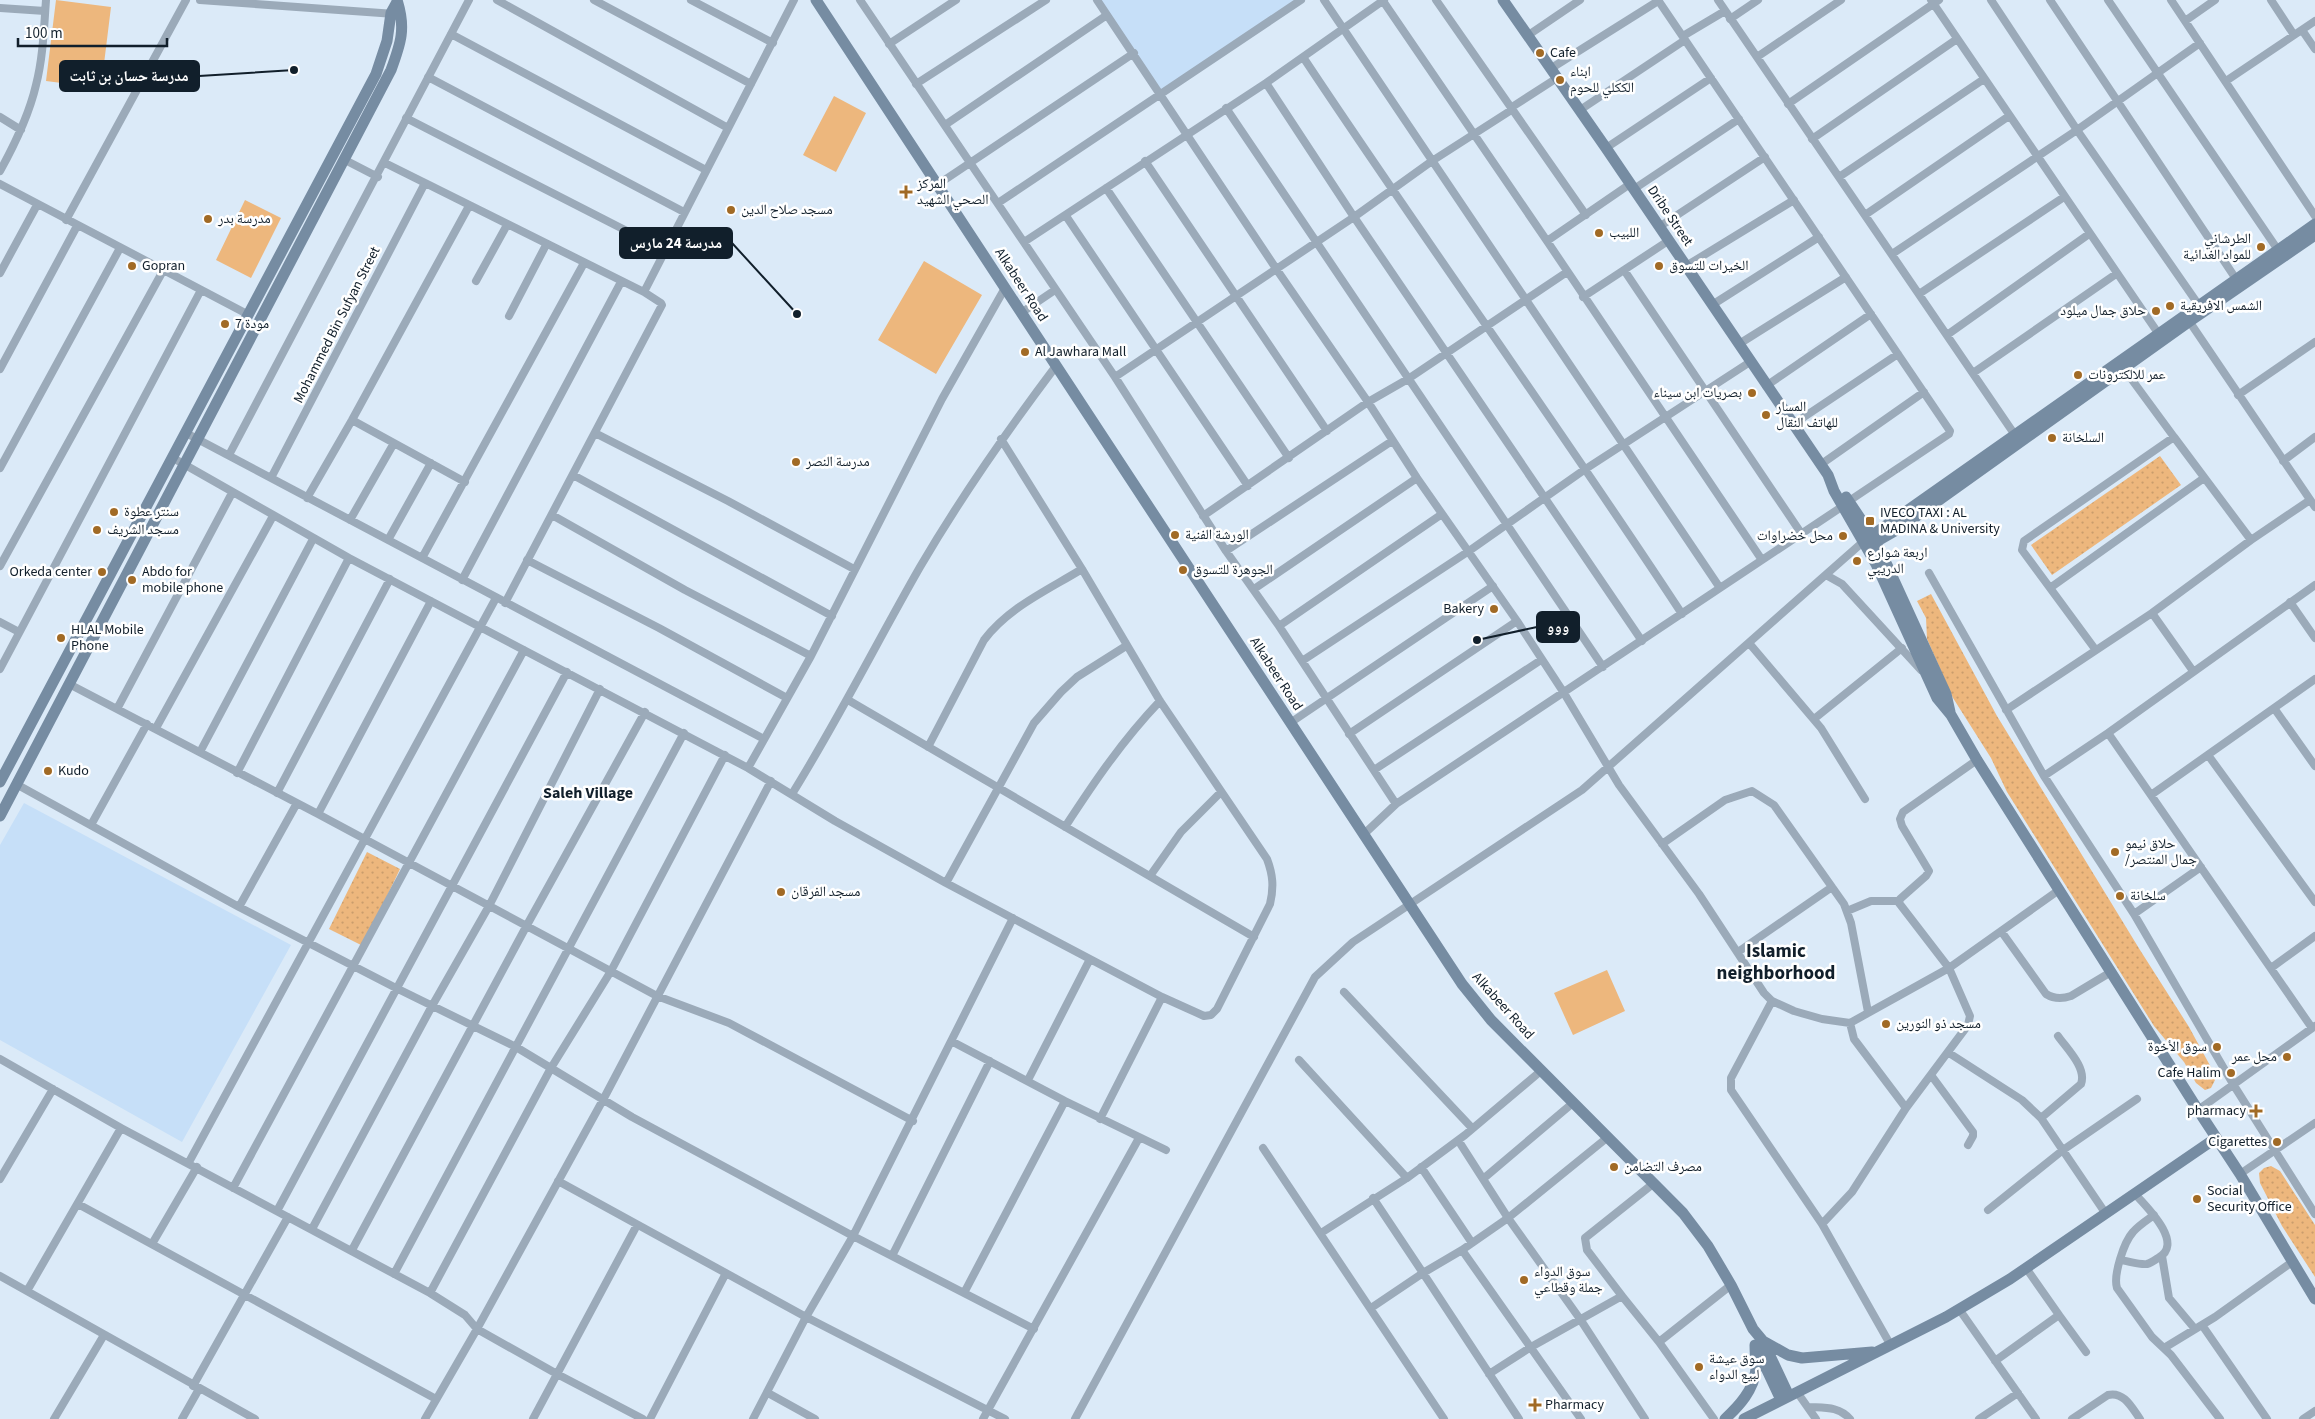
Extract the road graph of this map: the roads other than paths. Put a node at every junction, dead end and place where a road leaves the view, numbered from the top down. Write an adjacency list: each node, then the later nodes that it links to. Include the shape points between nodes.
1 (46, 0): 34 (street)
2 (186, 0): 110 (street)
3 (200, 0): 36 (street)
4 (469, 0): 43 (street)
5 (497, 0): 75 (street)
6 (594, 0): 62 (street)
7 (691, 0): 48 (street)
8 (794, 0): 48 (street)
9 (816, 0): 95 (street, Alkabeer Road)
10 (871, 0): 32 (street)
11 (956, 0): 50 (street)
12 (1046, 0): 63 (street)
13 (1097, 0): 37 (street)
14 (1301, 0): 64 (street)
15 (1324, 0): 41 (street)
16 (1436, 0): 68 (street)
17 (1503, 0): 45 (street, Dribe Street)
18 (1580, 0): 45 (street)
19 (1658, 0): 46 (street); 56 (street)
20 (1718, 0): 35 (street)
21 (1758, 0): 38 (street)
22 (1841, 0): 54 (street)
23 (1991, 0): 77 (street)
24 (2050, 0): 65 (street)
25 (2108, 0): 55 (street)
26 (2171, 0): 39 (street)
27 (2215, 0): 39 (street)
28 (2271, 0): 44 (street)
29 (397, 1): 36 (street)
30 (1384, 1): 41 (street); 79 (street)
31 (1935, 1): 47 (street); 66 (street)
32 (861, 3): 50 (street)
33 (0, 8): 34 (street)
34 (45, 11): 76 (street, via 36,85)
35 (1724, 11): 38 (street); 46 (street)
36 (397, 14): 84 (street, via 400,42 391,70); 150 (street, via 376,74)
37 (1107, 14): 52 (street); 74 (street)
38 (1730, 19): 54 (street)
39 (2185, 21): 49 (street)
40 (2315, 21): 42 (street)
41 (1344, 30): 53 (street); 86 (street)
42 (2302, 30): 44 (street); 51 (street)
43 (451, 34): 57 (street); 89 (street)
44 (2294, 35): 60 (street)
45 (1527, 36): 56 (street, Dribe Street)
46 (1684, 38): 58 (street); 69 (street)
47 (1957, 39): 59 (street); 80 (street)
48 (772, 43): 62 (street)
49 (2200, 43): 55 (street); 60 (street)
50 (889, 44): 63 (street)
51 (2315, 49)
52 (1134, 53): 64 (street); 87 (street)
53 (1303, 57): 61 (street); 98 (street)
54 (1756, 57): 66 (street)
55 (2157, 73): 65 (street); 125 (street)
56 (1553, 74): 68 (street); 69 (street, Dribe Street)
57 (428, 77): 72 (street); 104 (street)
58 (1711, 78): 73 (street); 81 (street)
59 (1984, 79): 70 (street); 92 (street)
60 (2226, 81): 108 (street)
61 (1266, 83): 67 (street); 109 (street)
62 (752, 84): 75 (street)
63 (916, 84): 74 (street)
64 (1161, 94): 78 (street); 101 (street)
65 (2118, 101): 77 (street); 136 (street)
66 (1788, 104): 80 (street)
67 (1226, 108): 78 (street); 121 (street)
68 (1512, 108): 79 (street); 105 (street)
69 (1580, 110): 81 (street, Dribe Street)
70 (2009, 116): 82 (street); 106 (street)
71 (0, 117): 76 (street)
72 (406, 118): 88 (street); 124 (street)
73 (1738, 119): 83 (street); 96 (street)
74 (945, 125): 87 (street)
75 (728, 128): 89 (street)
76 (21, 130): 90 (street)
77 (2077, 130): 82 (street); 147 (street)
78 (1186, 134): 85 (street); 130 (street)
79 (1475, 134): 86 (street); 118 (street)
80 (1812, 139): 92 (street)
81 (1606, 148): 96 (street, Dribe Street)
82 (2036, 156): 99 (street); 126 (street)
83 (1765, 157): 100 (street); 114 (street)
84 (345, 160): 91 (street); 184 (street)
85 (1145, 161): 97 (street); 144 (street)
86 (1432, 161): 98 (street); 146 (street)
87 (970, 162): 95 (street); 101 (street)
88 (385, 163): 91 (street); 93 (street)
89 (706, 170): 104 (street)
90 (0, 171)
91 (378, 177): 189 (street)
92 (1839, 177): 106 (street)
93 (425, 183): 103 (street); 199 (street, Mohammed Bin Sufyan Street)
94 (0, 184): 102 (street)
95 (937, 184): 139 (street, Alkabeer Road)
96 (1632, 186): 105 (street); 114 (street, Dribe Street)
97 (1106, 188): 107 (street); 154 (street)
98 (1391, 189): 109 (street); 155 (street)
99 (2064, 197): 115 (street); 143 (street)
100 (1794, 200): 117 (street); 128 (street)
101 (998, 203): 120 (street)
102 (37, 205): 110 (street); 133 (street)
103 (469, 206): 112 (street); 176 (street)
104 (684, 212): 124 (street)
105 (1586, 215): 118 (street)
106 (1865, 215): 126 (street)
107 (1066, 216): 120 (street); 160 (street)
108 (2315, 216)
109 (1354, 217): 121 (street); 161 (street)
110 (66, 220): 113 (street)
111 (2315, 224): 125 (street)
112 (507, 225): 122 (street); 137 (street)
113 (77, 226): 123 (street); 166 (street)
114 (1659, 227): 119 (street, Dribe Street)
115 (2089, 234): 134 (street); 157 (street)
116 (2315, 235): 153 (street)
117 (1819, 237): 135 (street); 148 (street)
118 (1548, 241): 132 (street)
119 (1668, 241): 128 (street, Dribe Street); 131 (street)
120 (1024, 242): 141 (street)
121 (1316, 242): 130 (street); 169 (street)
122 (546, 245): 127 (street); 152 (street)
123 (120, 248): 129 (street); 196 (street)
124 (664, 250): 142 (street)
125 (2278, 250): 136 (street)
126 (1892, 254): 143 (street)
127 (584, 263): 138 (street); 202 (street)
128 (1686, 266): 148 (street, Dribe Street)
129 (164, 269): 140 (street); 226 (street)
130 (1277, 270): 144 (street); 174 (street)
131 (1624, 270): 145 (street); 171 (street)
132 (1567, 272): 145 (street); 146 (street)
133 (0, 273)
134 (2116, 274): 156 (street); 167 (street)
135 (1846, 277): 151 (street); 159 (street)
136 (2236, 279): 147 (street)
137 (476, 281)
138 (621, 282): 142 (street); 232 (street)
139 (1005, 288): 149 (street, Alkabeer Road); 227 (street, via 942,399)
140 (201, 290): 150 (street); 249 (street)
141 (1055, 290): 149 (street); 168 (street)
142 (644, 292): 180 (street, via 662,305)
143 (1919, 294): 157 (street)
144 (1235, 297): 154 (street); 178 (street)
145 (1583, 297): 175 (street)
146 (1525, 300): 155 (street); 188 (street)
147 (2198, 304): 153 (street)
148 (1712, 305): 159 (street, Dribe Street)
149 (1021, 313): 164 (street, Alkabeer Road)
150 (249, 314): 179 (street)
151 (1871, 314): 162 (street); 170 (street)
152 (509, 316)
153 (2187, 318): 156 (street); 165 (street); 173 (street)
154 (1196, 323): 160 (street); 191 (street)
155 (1486, 325): 161 (street); 197 (street)
156 (2158, 333): 183 (street)
157 (1947, 335): 167 (street)
158 (2315, 342): 173 (street)
159 (1739, 344): 163 (street, Dribe Street)
160 (1157, 350): 168 (street); 203 (street)
161 (1446, 353): 169 (street); 205 (street)
162 (1898, 354): 172 (street); 177 (street)
163 (1750, 362): 170 (street, Dribe Street); 171 (street)
164 (1056, 366): 185 (street); 279 (street, Alkabeer Road)
165 (2124, 368): 181 (street); 183 (street)
166 (0, 369)
167 (1972, 373): 183 (street)
168 (1115, 378): 212 (street)
169 (1408, 380): 174 (street); 214 (street)
170 (1766, 386): 177 (street, Dribe Street)
171 (1706, 392): 175 (street); 215 (street)
172 (1924, 392): 195 (street); 207 (street, via 1949,434)
173 (2238, 395): 192 (street)
174 (1368, 402): 178 (street); 186 (street)
175 (1666, 417): 188 (street); 225 (street)
176 (352, 420): 187 (street); 206 (street)
177 (1792, 425): 195 (street, Dribe Street)
178 (1327, 431): 191 (street)
179 (186, 433): 184 (street); 190 (street)
180 (595, 433): 198 (street); 227 (street)
181 (2174, 437): 201 (street); 236 (street, via 2024,541 2022,550)
182 (2315, 437): 192 (street)
183 (2017, 438): 219 (street)
184 (198, 439): 189 (street); 194 (street)
185 (1001, 439): 228 (street); 271 (street, via 920,567)
186 (1392, 440): 200 (street); 220 (street)
187 (394, 443): 193 (street); 213 (street)
188 (1624, 445): 197 (street); 235 (street)
189 (229, 456): 199 (street)
190 (173, 458): 194 (street); 298 (street)
191 (1288, 458): 203 (street)
192 (2283, 461): 208 (street)
193 (431, 463): 202 (street); 217 (street)
194 (185, 464): 204 (street); 266 (street)
195 (1820, 464): 207 (street, Dribe Street, via 1839,487)
196 (0, 468)
197 (1584, 470): 205 (street); 243 (street)
198 (573, 475): 210 (street); 244 (street)
199 (271, 478): 206 (street)
200 (1417, 478): 209 (street); 237 (street)
201 (2204, 478): 218 (street); 236 (street)
202 (465, 482): 223 (street)
203 (1248, 486): 212 (street)
204 (232, 492): 211 (street); 274 (street)
205 (1545, 497): 214 (street); 251 (street)
206 (307, 498): 213 (street)
207 (1846, 503): 215 (street); 219 (street, Dribe Street)
208 (2313, 503): 218 (street)
209 (1442, 514): 221 (street); 247 (street)
210 (552, 515): 224 (street); 257 (street)
211 (273, 516): 216 (street); 281 (street)
212 (1203, 516): 220 (street)
213 (350, 520): 217 (street)
214 (1506, 525): 221 (street); 260 (street)
215 (1801, 533): 225 (street)
216 (313, 539): 222 (street); 287 (street)
217 (388, 540): 223 (street)
218 (2251, 540): 242 (street)
219 (1870, 542): 230 (street); 264 (street); 277 (street, via 1946,694)
220 (1226, 551): 237 (street)
221 (1469, 551): 234 (street); 259 (street)
222 (349, 558): 231 (street); 295 (street)
223 (422, 558): 232 (street)
224 (527, 560): 241 (street); 269 (street)
225 (1762, 560): 235 (street)
226 (0, 566)
227 (854, 569): 244 (street)
228 (1082, 569): 253 (street); 286 (street, via 1014,610 996,625 984,640)
229 (1929, 572): 275 (street)
230 (1826, 575): 252 (street); 254 (street, via 1842,584)
231 (390, 579): 239 (street); 302 (street)
232 (462, 580): 238 (street)
233 (2315, 585): 240 (street)
234 (1493, 586): 246 (street); 270 (street)
235 (1720, 588): 243 (street)
236 (2050, 588): 255 (street)
237 (1254, 589): 247 (street)
238 (496, 598): 241 (street); 248 (street)
239 (431, 601): 248 (street); 308 (street)
240 (2290, 602): 250 (street); 262 (street)
241 (505, 603): 285 (street)
242 (2152, 613): 255 (street); 262 (street)
243 (1682, 614): 251 (street)
244 (832, 616): 257 (street)
245 (0, 622): 249 (street)
246 (1517, 622): 258 (street); 284 (street)
247 (1279, 626): 259 (street)
248 (480, 627): 256 (street); 313 (street)
249 (19, 632): 261 (street)
250 (2315, 638)
251 (1642, 641): 260 (street)
252 (1749, 643): 278 (street); 293 (street)
253 (1126, 646): 272 (street); 300 (street, via 1077,677 1047,707 1024,739)
254 (1902, 648): 264 (street); 278 (street)
255 (2096, 649): 275 (street)
256 (524, 650): 263 (street); 315 (street)
257 (811, 656): 269 (street)
258 (1541, 660): 268 (street); 294 (street)
259 (1302, 661): 270 (street)
260 (1603, 667): 268 (street)
261 (0, 669)
262 (2193, 671): 283 (street)
263 (567, 672): 267 (street); 319 (street)
264 (1927, 678): 277 (street)
265 (2315, 679): 273 (street)
266 (69, 684): 274 (street); 299 (street)
267 (600, 689): 276 (street); 326 (street)
268 (1564, 693): 293 (street); 307 (street)
269 (787, 698): 285 (street)
270 (1325, 699): 279 (street); 284 (street)
271 (848, 700): 286 (street); 303 (street)
272 (1160, 701): 301 (street); 311 (street, via 1105,765)
273 (2274, 708): 288 (street); 291 (street)
274 (117, 709): 280 (street)
275 (2006, 710): 296 (street)
276 (645, 712): 282 (street); 330 (street)
277 (1951, 715): 290 (street)
278 (1814, 719): 305 (street)
279 (1290, 722): 312 (street, Alkabeer Road)
280 (148, 724): 281 (street); 310 (street)
281 (156, 728): 287 (street)
282 (684, 733): 289 (street); 335 (street)
283 (2108, 733): 296 (street); 304 (street)
284 (1350, 734): 294 (street)
285 (764, 739): 292 (street)
286 (928, 747): 300 (street)
287 (200, 752): 295 (street)
288 (2208, 755): 304 (street); 323 (street)
289 (725, 756): 292 (street); 341 (street)
290 (1977, 760): 321 (street); 322 (street, via 1903,812 1902,826 1929,871)
291 (2315, 766)
292 (748, 768): 297 (street)
293 (1609, 769): 314 (street); 324 (street, via 1546,816)
294 (1374, 770): 307 (street)
295 (237, 773): 302 (street)
296 (2044, 776): 328 (street)
297 (771, 781): 303 (street); 345 (street)
298 (0, 782)
299 (16, 784): 309 (street); 310 (street)
300 (999, 789): 311 (street); 318 (street)
301 (1220, 792): 317 (street, via 1181,832); 333 (street, via 1266,859 1272,874 1270,904)
302 (277, 793): 306 (street)
303 (792, 794): 318 (street)
304 (2151, 795): 316 (street)
305 (1865, 799)
306 (297, 803): 308 (street); 325 (street)
307 (1396, 804): 312 (street)
308 (318, 814): 313 (street)
309 (0, 816)
310 (91, 825): 325 (street)
311 (1065, 827): 317 (street)
312 (1363, 835): 324 (street, Alkabeer Road)
313 (364, 840): 315 (street); 334 (street)
314 (1662, 844): 320 (street, via 1725,800 1752,791 1774,805); 336 (street)
315 (408, 863): 319 (street); 338 (street)
316 (2201, 867): 328 (street); 340 (street)
317 (1150, 876): 333 (street)
318 (946, 883): 329 (street)
319 (451, 886): 326 (street); 343 (street)
320 (1832, 887): 327 (street); 336 (street)
321 (2060, 890): 331 (street); 342 (street)
322 (1898, 901): 327 (street, via 1871,901); 339 (street)
323 (2315, 902)
324 (1410, 905): 361 (street, Alkabeer Road, via 1462,984 1491,1020); 470 (street, via 1343,950 1315,977)
325 (239, 906): 334 (street)
326 (489, 906): 330 (street); 348 (street)
327 (1847, 911): 349 (street)
328 (2134, 914): 364 (street)
329 (1013, 918): 337 (street); 354 (street)
330 (527, 925): 335 (street); 351 (street)
331 (2001, 931): 339 (street); 342 (street, via 2051,997 2071,996)
332 (2315, 936): 340 (street)
333 (1254, 937): 346 (street, via 1211,1015 1204,1016)
334 (310, 943): 338 (street); 387 (street)
335 (569, 949): 341 (street); 355 (street)
336 (1738, 952): 347 (street)
337 (1090, 959): 346 (street); 363 (street)
338 (353, 966): 343 (street); 396 (street)
339 (1949, 968): 349 (street); 356 (street, via 1970,1016 1968,1025)
340 (2271, 968): 352 (street)
341 (611, 971): 345 (street); 360 (street)
342 (2111, 972): 371 (street)
343 (396, 988): 348 (street); 401 (street)
344 (1344, 992): 377 (street)
345 (657, 996): 366 (street); 374 (street, via 729,1023)
346 (1162, 997): 373 (street)
347 (1772, 1001): 350 (street, via 1822,1019); 407 (street, via 1731,1078 1731,1090)
348 (432, 1006): 351 (street); 409 (street)
349 (1868, 1012): 350 (street)
350 (1850, 1023): 370 (street, via 1854,1039)
351 (474, 1026): 355 (street); 414 (street)
352 (2313, 1027): 364 (street)
353 (2058, 1036): 372 (street, via 2078,1065 2083,1079)
354 (952, 1042): 359 (street); 374 (street)
355 (516, 1047): 360 (street); 423 (street)
356 (1949, 1054): 362 (street); 372 (street, via 2008,1090)
357 (0, 1059): 365 (street)
358 (1299, 1060): 391 (street)
359 (990, 1061): 363 (street); 416 (street)
360 (550, 1068): 366 (street); 428 (street)
361 (1542, 1070): 369 (street, Alkabeer Road); 377 (street)
362 (1931, 1075): 370 (street); 382 (street, via 1973,1132)
363 (1028, 1080): 368 (street)
364 (2233, 1084): 371 (street); 386 (street)
365 (53, 1089): 376 (street); 392 (street)
366 (604, 1098): 394 (street); 411 (street, via 632,1117)
367 (2137, 1099): 385 (street)
368 (1066, 1101): 373 (street); 427 (street)
369 (1574, 1102): 378 (street, Alkabeer Road); 393 (street)
370 (1906, 1108): 407 (street, via 1852,1192)
371 (2198, 1110): 380 (street)
372 (2041, 1118): 385 (street)
373 (1100, 1119): 379 (street)
374 (913, 1121): 411 (street)
375 (2315, 1123): 386 (street)
376 (121, 1128): 387 (street); 399 (street)
377 (1472, 1128): 381 (street)
378 (1608, 1137): 395 (street, Alkabeer Road); 406 (street)
379 (1140, 1138): 384 (street); 438 (street)
380 (2216, 1138): 390 (street); 397 (street)
381 (1458, 1140): 389 (street); 393 (street)
382 (1968, 1144)
383 (1263, 1148): 410 (street)
384 (1166, 1150)
385 (2063, 1150): 400 (street); 403 (street)
386 (2276, 1151): 390 (street); 402 (street)
387 (189, 1162): 388 (street)
388 (197, 1167): 396 (street); 413 (street)
389 (1421, 1168): 391 (street); 412 (street)
390 (2240, 1174): 419 (street)
391 (1407, 1178): 398 (street)
392 (0, 1179)
393 (1483, 1179): 406 (street)
394 (558, 1181): 408 (street); 439 (street)
395 (1654, 1183): 425 (street, Alkabeer Road, via 1684,1214); 430 (street, via 1585,1238 1587,1250)
396 (234, 1188): 401 (street)
397 (2135, 1194): 403 (street); 404 (street)
398 (1374, 1198): 410 (street); 422 (street)
399 (78, 1204): 413 (street); 426 (street)
400 (1988, 1210)
401 (277, 1211): 405 (street)
402 (2314, 1211)
403 (2106, 1214): 420 (street)
404 (2154, 1215): 417 (street, via 2168,1242); 418 (street, via 2132,1233)
405 (288, 1217): 409 (street); 429 (street)
406 (1508, 1218): 412 (street); 436 (street)
407 (1822, 1224): 443 (street)
408 (637, 1225): 421 (street); 449 (street)
409 (312, 1229): 414 (street)
410 (1321, 1232): 432 (street)
411 (853, 1236): 416 (street); 435 (street)
412 (1472, 1243): 415 (street)
413 (152, 1244): 429 (street)
414 (352, 1250): 423 (street)
415 (1462, 1250): 422 (street); 444 (street)
416 (892, 1256): 427 (street)
417 (2162, 1256): 418 (street, via 2148,1264); 437 (street, via 2169,1298)
418 (2120, 1260): 445 (street, via 2115,1281 2117,1288 2152,1337)
419 (2292, 1262): 431 (street); 437 (street)
420 (2026, 1268): 433 (street); 434 (street)
421 (726, 1273): 435 (street); 465 (street)
422 (1423, 1273): 432 (street); 450 (street)
423 (394, 1274): 428 (street)
424 (1, 1279): 426 (street)
425 (1731, 1285): 441 (street); 442 (street, Alkabeer Road)
426 (28, 1291): 440 (street)
427 (964, 1292): 438 (street)
428 (430, 1293): 439 (street, via 465,1316)
429 (246, 1294): 451 (street); 455 (street)
430 (1622, 1296): 436 (street); 441 (street)
431 (2315, 1299)
432 (1371, 1308): 471 (street)
433 (1959, 1309): 443 (street); 448 (street)
434 (2059, 1314): 447 (street); 448 (street)
435 (806, 1317): 452 (street); 457 (street)
436 (1580, 1319): 444 (street); 474 (street)
437 (2198, 1327): 445 (street); 485 (street)
438 (1034, 1329): 457 (street)
439 (477, 1330): 449 (street); 455 (street)
440 (104, 1335): 451 (street); 459 (street)
441 (1659, 1342): 475 (street)
442 (1759, 1343): 446 (street, via 1802,1358); 454 (street, Alkabeer Road); 476 (street, via 1753,1382 1744,1399)
443 (1890, 1344): 446 (street)
444 (1531, 1347): 450 (street); 473 (street)
445 (2164, 1348): 484 (street)
446 (1876, 1351): 454 (street)
447 (2086, 1352)
448 (1995, 1361): 453 (street)
449 (557, 1374): 463 (street); 464 (street)
450 (1489, 1374): 472 (street)
451 (196, 1388): 460 (street); 461 (street)
452 (768, 1393): 466 (street); 467 (street)
453 (2018, 1393): 480 (street); 481 (street)
454 (1789, 1396): 456 (street); 477 (street)
455 (436, 1399): 462 (street)
456 (1808, 1407): 478 (street); 479 (street, via 1838,1409)
457 (987, 1411): 468 (street); 469 (street)
458 (2315, 1412): 486 (street)
459 (54, 1419)
460 (182, 1419)
461 (255, 1419)
462 (425, 1419)
463 (533, 1419)
464 (643, 1419)
465 (650, 1419)
466 (753, 1419)
467 (815, 1419)
468 (983, 1419)
469 (1005, 1419)
470 (1075, 1419)
471 (1444, 1419)
472 (1519, 1419)
473 (1581, 1419)
474 (1645, 1419)
475 (1714, 1419)
476 (1725, 1419)
477 (1744, 1419)
478 (1816, 1419)
479 (1850, 1419)
480 (1979, 1419)
481 (2036, 1419)
482 (2072, 1419): 483 (street, via 2113,1394 2128,1402)
483 (2140, 1419)
484 (2220, 1419)
485 (2267, 1419)
486 (2303, 1419)

